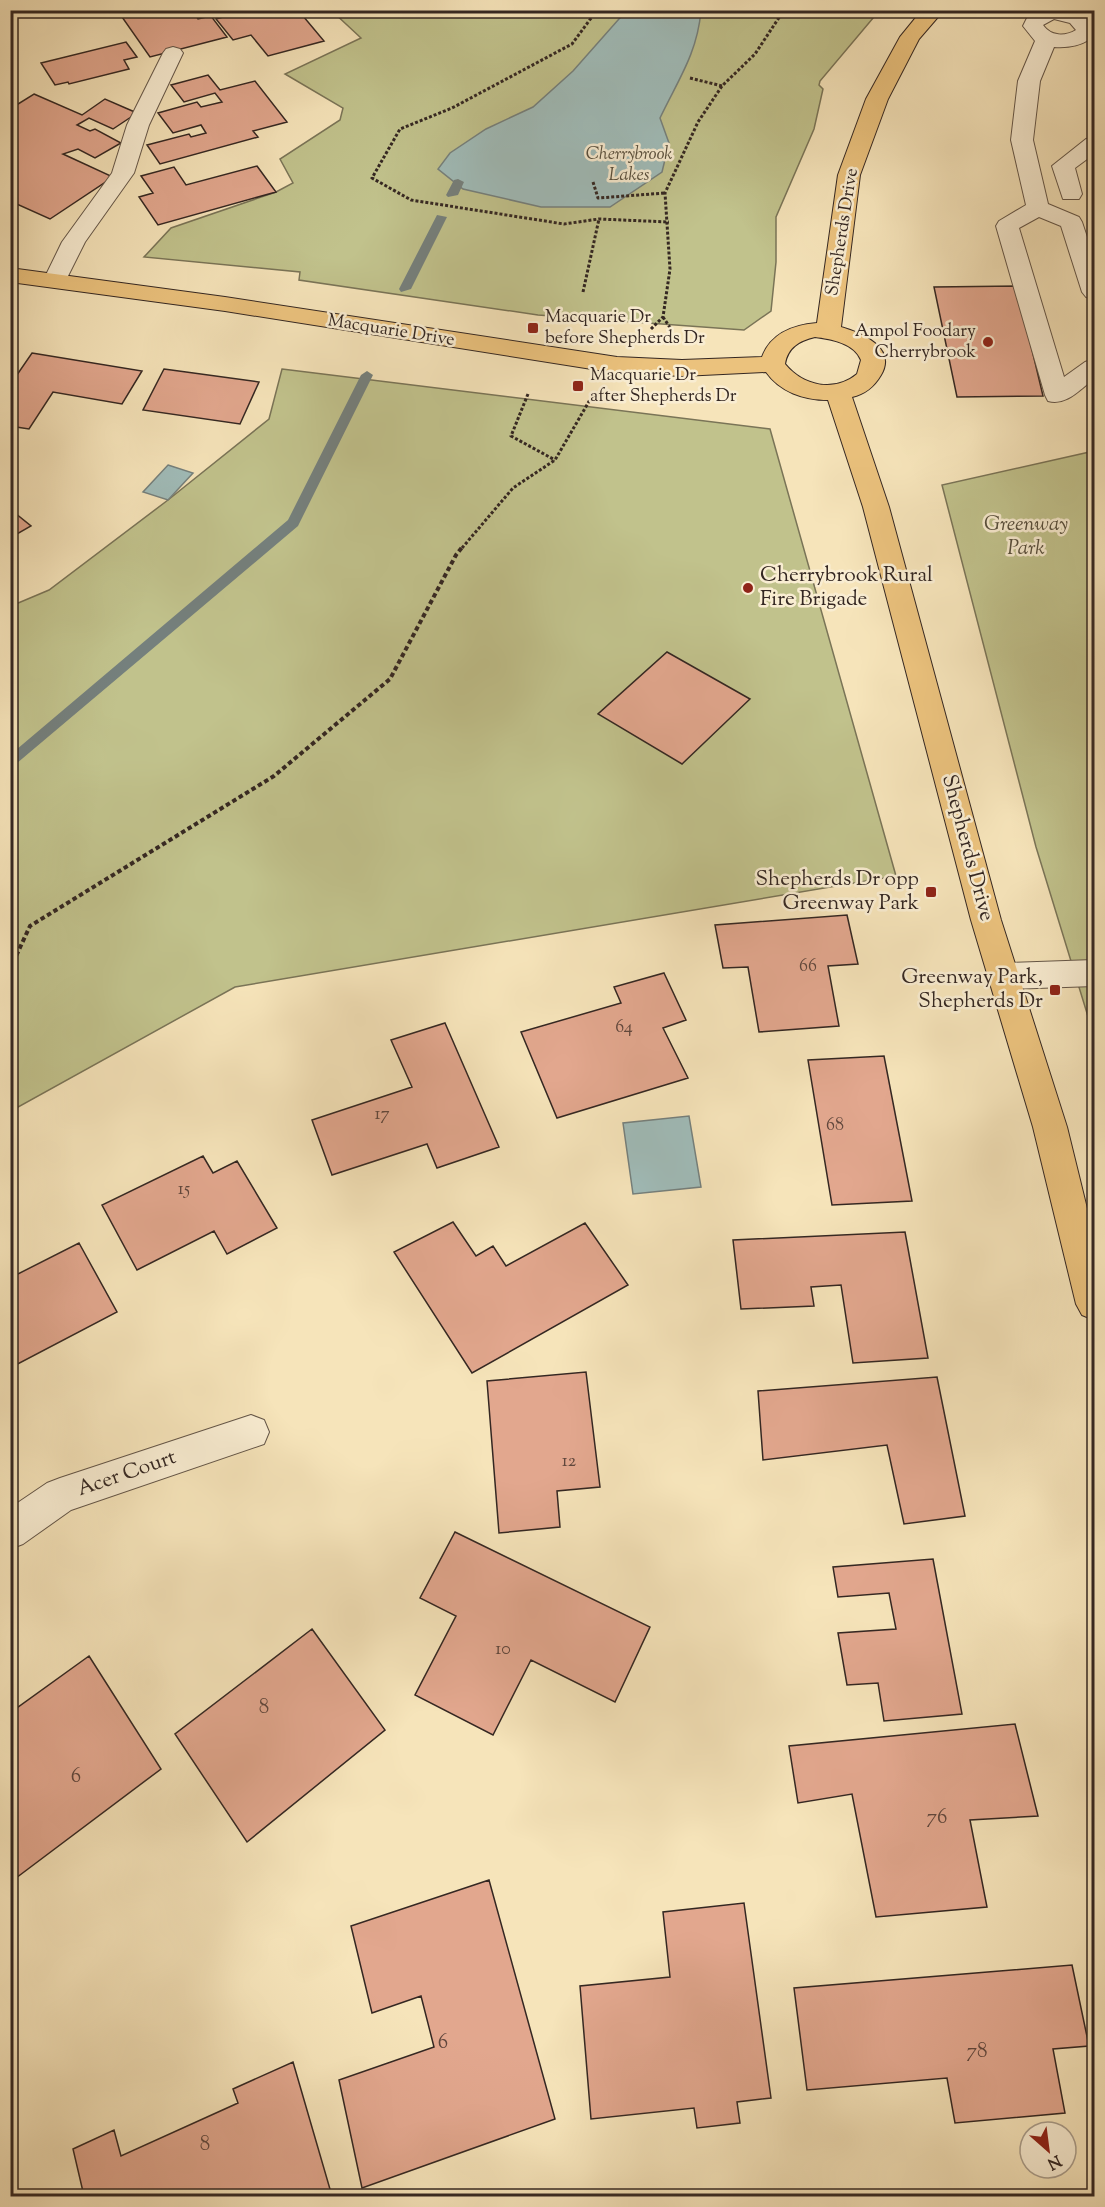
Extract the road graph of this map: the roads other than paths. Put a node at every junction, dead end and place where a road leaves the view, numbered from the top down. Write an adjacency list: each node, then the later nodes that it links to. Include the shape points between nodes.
1 (934, 10): 12 (main road, Shepherds Drive, via 910,37 877,99 849,175)
2 (1051, 12): 3 (street); 4 (street, via 1038,18 1033,26)
3 (1085, 29): 4 (street, via 1064,41)
4 (1047, 38): 8 (street, via 1029,81 1022,140)
5 (172, 54): 10 (street, via 138,125 123,173 74,242)
6 (1095, 144): 7 (street, via 1064,166)
7 (1071, 194)
8 (1038, 208): 11 (street, via 1071,222); 14 (street, via 1007,226 1057,395)
9 (10, 275): 10 (main road, Macquarie Drive)
10 (55, 281): 13 (main road, Macquarie Drive, via 617,365 682,368)
11 (1095, 292)
12 (828, 331): 13 (main road, via 803,332 783,341 776,349); 15 (main road, via 858,341 873,361 872,371 864,380)
13 (773, 364): 15 (main road, via 792,384 806,390)
14 (1095, 366)
15 (838, 392): 17 (main road, Shepherds Drive, via 876,507 986,920)
16 (1095, 973): 17 (street)
17 (1005, 976): 18 (main road, Shepherds Drive, via 1050,1127)
18 (1095, 1304)
19 (251, 1432): 20 (street, Acer Court, via 60,1496)
20 (10, 1531)

